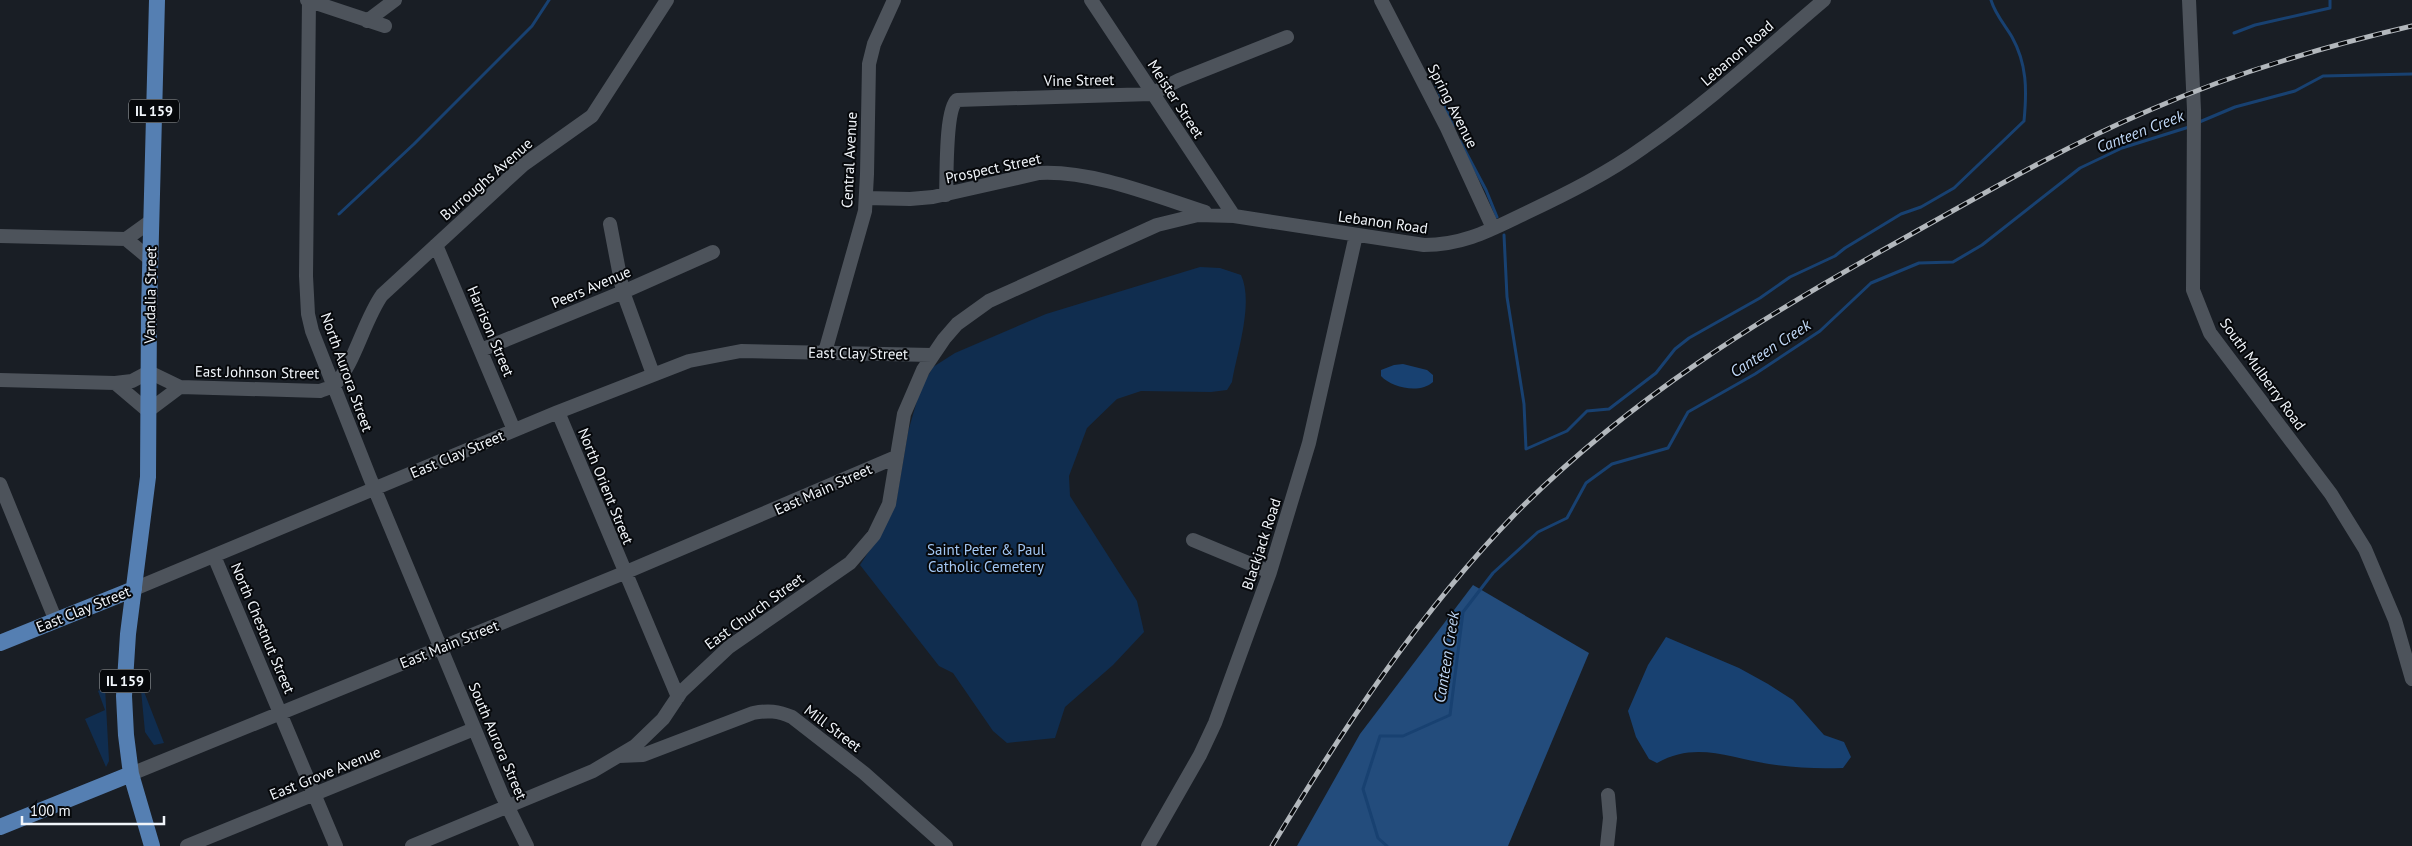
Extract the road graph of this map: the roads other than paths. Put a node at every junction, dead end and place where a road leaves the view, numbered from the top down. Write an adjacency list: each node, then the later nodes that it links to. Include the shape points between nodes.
1 (157, 0): 18 (main road, Vandalia Street / IL 159)
2 (308, 0): 10 (street); 35 (street, North Aurora Street, via 306,298 312,331)
3 (395, 0): 10 (street)
4 (667, 0): 24 (street, Burroughs Avenue, via 592,116 523,165)
5 (894, 0): 15 (street, Central Avenue, via 868,64)
6 (1092, 0): 13 (street, Meister Street)
7 (1381, 0): 20 (street, Spring Avenue)
8 (1824, 0): 20 (street, Lebanon Road, via 1721,88 1644,148 1579,186)
9 (2189, 0): 51 (street, South Mulberry Road, via 2194,110 2193,290 2210,333 2332,494 2365,549 2395,620)
10 (367, 20): 11 (street)
11 (385, 26)
12 (1286, 37): 13 (street, Vine Street)
13 (1154, 93): 14 (street, Vine Street, via 1144,96 957,100 950,118); 17 (street, Meister Street)
14 (946, 195): 15 (street, Prospect Street, via 910,199); 16 (street, Prospect Street, via 1054,172 1105,182)
15 (866, 198): 29 (street, Central Avenue)
16 (1211, 215): 17 (street, Lebanon Road); 30 (street, Lebanon Road, via 1157,225 997,297 957,324)
17 (1234, 216): 21 (street, Lebanon Road)
18 (151, 221): 23 (street); 26 (main road, Vandalia Street / IL 159)
19 (610, 224): 27 (street)
20 (1494, 228): 21 (street, Lebanon Road, via 1469,240 1443,245)
21 (1356, 234): 45 (street, Blackjack Road, via 1308,443)
22 (0, 236): 23 (street)
23 (126, 239): 26 (street)
24 (436, 244): 28 (street, Harrison Street); 35 (street, Burroughs Avenue, via 382,295 347,366)
25 (713, 252): 27 (street, Peers Avenue)
26 (150, 259): 31 (main road, Vandalia Street / IL 159)
27 (623, 292): 28 (street, Peers Avenue); 32 (street)
28 (481, 350): 39 (street, Harrison Street)
29 (825, 352): 30 (street, East Clay Street); 32 (street, East Clay Street, via 725,352)
30 (932, 355): 40 (street, East Church Street, via 907,406)
31 (149, 372): 34 (street, via 132,381); 36 (street); 37 (main road, Vandalia Street / IL 159)
32 (653, 374): 38 (street, East Clay Street)
33 (0, 380): 34 (street)
34 (115, 383): 37 (street)
35 (332, 386): 36 (street, East Johnson Street, via 320,390); 42 (street, North Aurora Street)
36 (180, 388): 37 (street)
37 (148, 411): 47 (main road, Vandalia Street / IL 159, via 148,477)
38 (558, 412): 39 (street, East Clay Street); 46 (street, North Orient Street)
39 (514, 430): 42 (street, East Clay Street)
40 (896, 457): 46 (street, East Main Street); 52 (street, East Church Street, via 889,504 864,549 850,563 729,647)
41 (0, 484): 48 (street)
42 (374, 489): 44 (street, East Clay Street); 50 (street, North Aurora Street)
43 (1193, 540): 45 (street)
44 (214, 556): 47 (street, East Clay Street); 53 (street, North Chestnut Street)
45 (1270, 572): 68 (street, Blackjack Road, via 1215,723)
46 (624, 573): 50 (street, East Main Street); 52 (street, North Orient Street)
47 (134, 589): 48 (main road, East Clay Street); 56 (main road, IL 159, via 124,696)
48 (56, 621): 49 (main road, East Clay Street)
49 (0, 643)
50 (441, 648): 53 (street, East Main Street); 54 (street, South Aurora Street)
51 (2412, 679)
52 (678, 697): 55 (street, East Church Street, via 651,733)
53 (281, 713): 56 (street, East Main Street); 57 (street, North Chestnut Street)
54 (474, 728): 57 (street, East Grove Avenue); 59 (street, South Aurora Street)
55 (619, 756): 59 (street, East Church Street, via 593,771); 67 (street, Mill Street, via 643,755 753,713 781,712 864,772)
56 (131, 774): 60 (main road, East Main Street); 62 (main road, IL 159)
57 (315, 794): 63 (street, East Grove Avenue); 64 (street, North Chestnut Street)
58 (1608, 795): 69 (street)
59 (508, 808): 61 (street, East Church Street); 66 (street, South Aurora Street)
60 (0, 827)
61 (432, 842): 65 (street, East Church Street)
62 (152, 846)
63 (187, 846)
64 (336, 846)
65 (412, 846)
66 (527, 846)
67 (946, 846)
68 (1148, 846)
69 (1608, 846)

